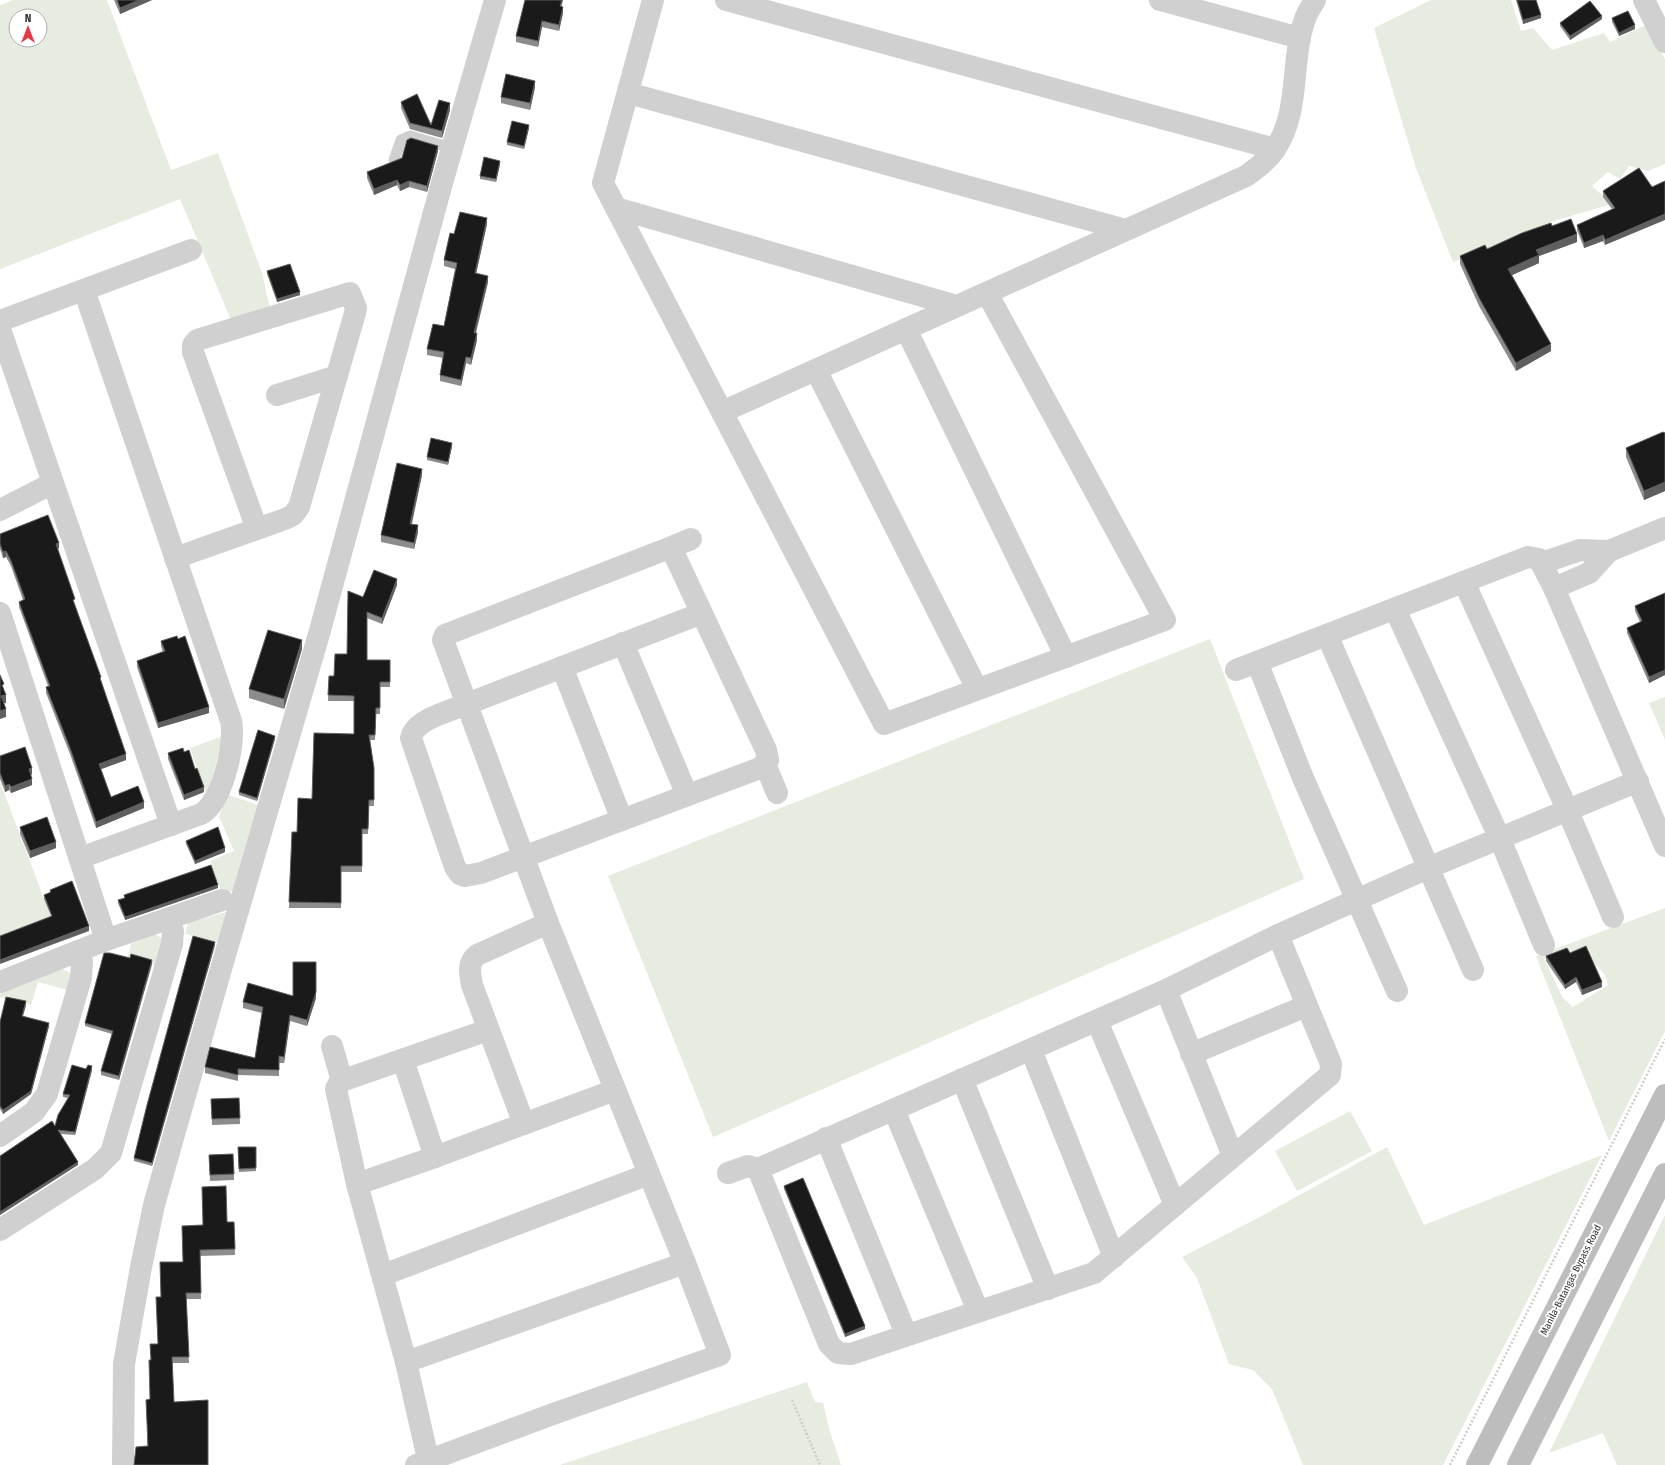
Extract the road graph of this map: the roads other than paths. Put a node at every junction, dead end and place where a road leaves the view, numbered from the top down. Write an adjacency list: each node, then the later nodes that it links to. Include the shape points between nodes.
1 (494, 0): 10 (street)
2 (653, 0): 9 (street)
3 (726, 0): 11 (street)
4 (1160, 0): 7 (street)
5 (1315, 0): 7 (street, via 1305,18)
6 (1644, 0): 8 (street)
7 (1300, 38): 11 (street, via 1291,105)
8 (1665, 42)
9 (628, 93): 13 (street, via 603,183); 14 (street)
10 (452, 148): 12 (lane, via 410,136 401,140); 105 (street, via 319,634 154,1205 124,1364)
11 (1275, 149): 14 (street, via 1262,164 1246,176)
12 (394, 160)
13 (616, 208): 18 (street); 25 (street)
14 (1126, 230): 17 (street)
15 (192, 250): 16 (street)
16 (84, 290): 19 (street); 33 (street)
17 (987, 293): 18 (street); 42 (street, via 1165,620)
18 (958, 306): 21 (street)
19 (0, 321)
20 (0, 329): 26 (street)
21 (906, 329): 22 (street); 42 (street)
22 (816, 370): 25 (street); 46 (street)
23 (337, 376): 24 (street); 29 (street, via 299,508 293,515); 29 (street, via 356,308 351,294 348,293 190,340)
24 (277, 395)
25 (722, 412): 46 (street, via 884,724)
26 (53, 483): 27 (street); 54 (street)
27 (0, 510)
28 (1665, 528): 32 (street)
29 (257, 529): 33 (street)
30 (691, 539): 31 (street)
31 (667, 549): 38 (street, via 673,552); 47 (street, via 445,635 442,640)
32 (1609, 551): 34 (street, via 1580,550); 36 (street, via 1589,573)
33 (175, 558): 54 (street, via 231,721 233,738 230,755 212,805 201,814)
34 (1542, 563): 35 (street, via 1539,559 1528,557); 36 (street)
35 (1464, 582): 37 (street); 52 (street)
36 (1554, 588): 49 (street)
37 (1395, 608): 40 (street); 55 (street)
38 (702, 612): 41 (street); 48 (street, via 766,750 768,760)
39 (0, 613): 58 (street)
40 (1326, 635): 43 (street); 59 (street)
41 (623, 643): 44 (street); 51 (street)
42 (1066, 656): 46 (street)
43 (1257, 662): 45 (street); 61 (street, via 1303,778)
44 (562, 667): 47 (street); 53 (street)
45 (1236, 670)
46 (977, 689)
47 (467, 704): 57 (street); 57 (street, via 419,725 411,738 455,867 460,874 473,875)
48 (765, 764): 50 (street); 51 (street)
49 (1638, 781): 52 (street); 56 (street)
50 (777, 793)
51 (687, 795): 53 (street)
52 (1567, 809): 55 (street); 62 (street)
53 (622, 820): 57 (street)
54 (172, 825): 58 (street)
55 (1500, 839): 59 (street); 67 (street)
56 (1665, 846)
57 (524, 857): 64 (street)
58 (80, 858): 66 (street)
59 (1428, 868): 61 (street); 69 (street)
60 (222, 900): 63 (street)
61 (1357, 901): 65 (street); 72 (street)
62 (1613, 917)
63 (168, 918): 66 (street); 96 (street, via 173,931 172,944 112,1153 95,1169)
64 (548, 923): 75 (street, via 477,955 471,962 469,973 472,985); 82 (street)
65 (1278, 935): 71 (street); 73 (street)
66 (106, 940): 68 (street)
67 (1544, 945)
68 (78, 952): 70 (street); 86 (street, via 82,962 81,978 47,1094 34,1112)
69 (1473, 970)
70 (0, 982)
71 (1166, 990): 74 (street); 78 (street)
72 (1397, 991)
73 (1306, 1006): 78 (street); 88 (street, via 1331,1064 1330,1075)
74 (1097, 1021): 77 (street); 95 (street)
75 (488, 1030): 79 (street); 85 (street)
76 (332, 1046): 81 (street)
77 (1030, 1050): 80 (street); 97 (street)
78 (1192, 1054): 88 (street)
79 (403, 1060): 81 (street); 89 (street)
80 (962, 1079): 84 (street); 100 (street)
81 (342, 1081): 94 (street, via 336,1089 336,1098)
82 (615, 1090): 85 (street); 92 (street)
83 (1665, 1095): 106 (main road, Manila-Batangas Bypass Road)
84 (894, 1110): 87 (street); 101 (street)
85 (524, 1124): 89 (street)
86 (0, 1136)
87 (826, 1138): 90 (street); 102 (street)
88 (1233, 1156): 95 (street)
89 (435, 1157): 94 (street)
90 (758, 1169): 91 (street, via 748,1166); 102 (street, via 833,1350 851,1354)
91 (728, 1173)
92 (649, 1174): 98 (street); 99 (street)
93 (1665, 1174): 107 (main road)
94 (357, 1184): 99 (street)
95 (1175, 1205): 97 (street)
96 (0, 1230)
97 (1114, 1257): 100 (street, via 1094,1273)
98 (685, 1263): 103 (street); 104 (street, via 720,1355)
99 (383, 1275): 103 (street)
100 (1048, 1290): 101 (street)
101 (978, 1311): 102 (street)
102 (906, 1334)
103 (406, 1362): 104 (street)
104 (422, 1462)
105 (123, 1465)
106 (1477, 1465)
107 (1518, 1465)

